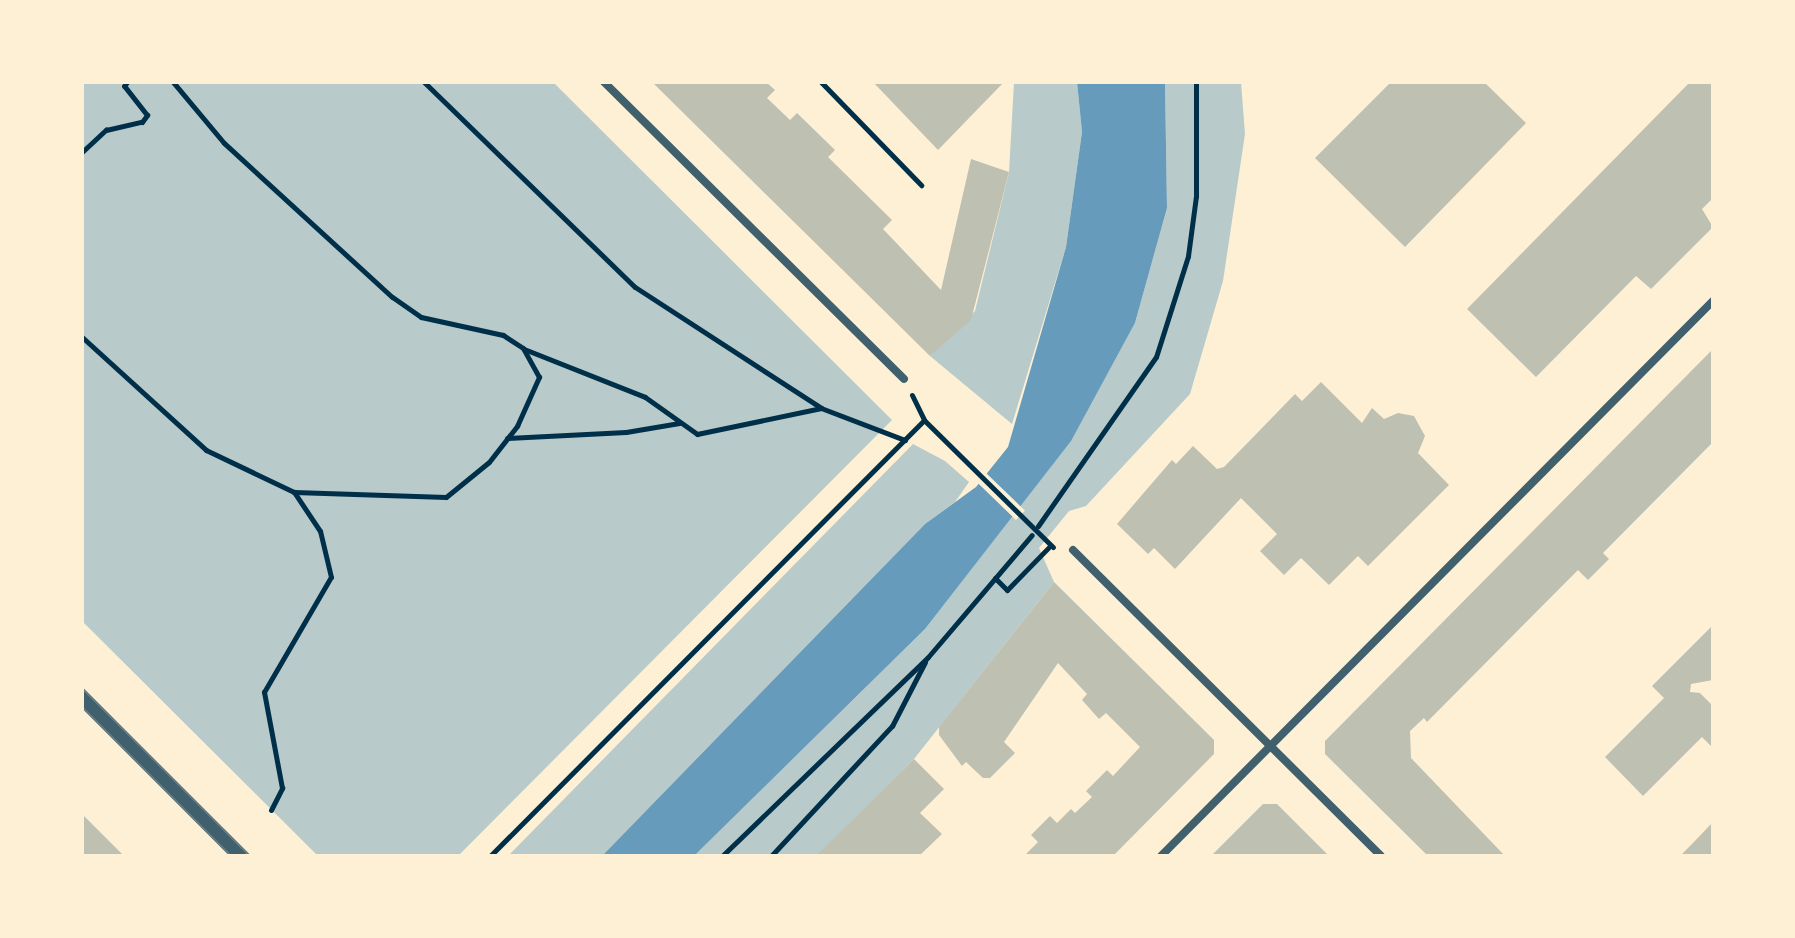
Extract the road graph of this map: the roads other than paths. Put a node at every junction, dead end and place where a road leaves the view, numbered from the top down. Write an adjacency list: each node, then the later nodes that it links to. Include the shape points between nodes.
1 (604, 82): 3 (street)
2 (1713, 301): 6 (street)
3 (904, 379)
4 (1073, 550): 6 (street)
5 (82, 698): 7 (street)
6 (1270, 745): 8 (street); 9 (street)
7 (240, 856)
8 (1161, 856)
9 (1381, 856)

